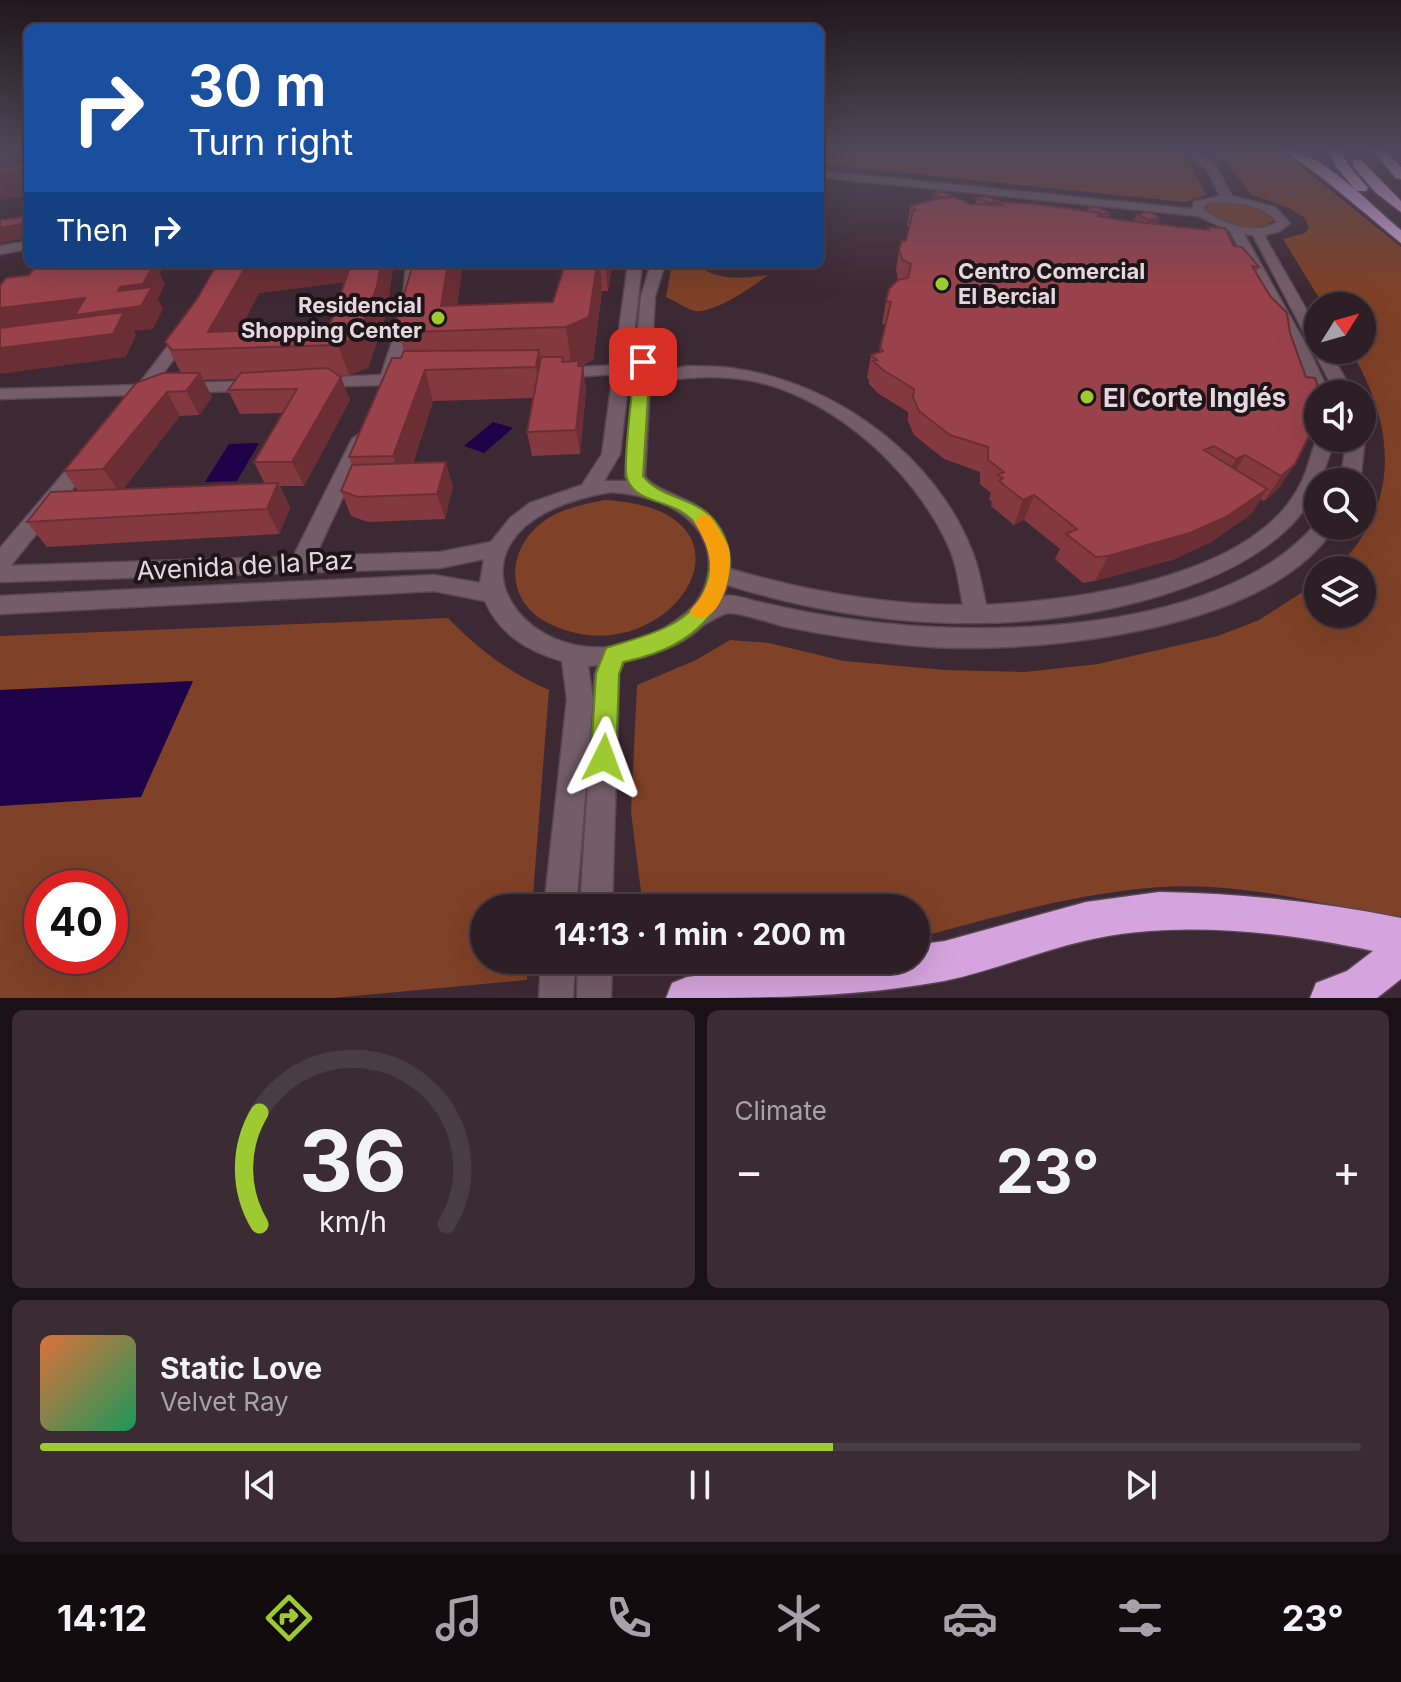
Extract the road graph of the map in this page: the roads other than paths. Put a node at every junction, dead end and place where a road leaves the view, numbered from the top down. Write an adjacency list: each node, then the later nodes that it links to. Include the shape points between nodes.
1 (1074, 198): 5 (street)
2 (1354, 198): 9 (highway)
3 (1371, 198): 6 (highway)
4 (1228, 200): 5 (street, via 1205,201); 8 (street, via 1269,209 1284,221)
5 (1198, 210): 7 (street)
6 (1401, 226)
7 (1234, 227): 8 (street); 21 (street)
8 (1259, 230): 16 (street)
9 (1401, 238)
10 (24, 246): 11 (street)
11 (0, 250)
12 (413, 268): 22 (street, via 409,312)
13 (634, 268): 17 (street)
14 (657, 268): 20 (street, via 648,296)
15 (196, 315): 23 (street)
16 (1304, 319)
17 (621, 370): 18 (street); 29 (street, via 611,454)
18 (543, 374)
19 (419, 379): 22 (street)
20 (641, 380): 30 (street, via 635,476); 39 (street, via 682,370 740,373 798,390 840,413 900,461 945,520 959,544)
21 (1314, 380)
22 (385, 388): 23 (street, via 288,384)
23 (142, 390): 24 (street); 25 (street)
24 (0, 394)
25 (123, 414)
26 (369, 423): 34 (street)
27 (94, 449): 33 (street)
28 (1323, 452): 39 (street, via 1299,505 1263,539 1215,568 1079,606)
29 (589, 489): 30 (street); 32 (street, via 545,503 517,523)
30 (643, 489): 36 (street, via 688,507 708,525 719,548)
31 (1315, 540): 40 (street, via 1284,566 1231,595 1153,620 1079,635 1004,640 863,632 725,604)
32 (497, 548): 34 (street, via 440,560); 37 (street)
33 (0, 563)
34 (301, 563): 35 (street)
35 (0, 574)
36 (720, 574): 39 (street, via 771,591 884,610); 40 (street, via 711,599)
37 (492, 594): 38 (street, Avenida de la Paz, via 434,583); 41 (street, via 506,621 534,642)
38 (0, 605)
39 (976, 614)
40 (692, 622): 42 (street, via 670,637)
41 (571, 654): 42 (street); 43 (street, via 580,699)
42 (614, 655): 44 (street, via 607,674)
43 (561, 894)
44 (596, 894)
45 (1401, 937): 51 (highway, via 1337,924 1159,911 1086,921 945,961)
46 (1401, 954): 52 (highway, via 1361,985)
47 (557, 974): 49 (street)
48 (595, 974): 50 (street)
49 (556, 998)
50 (594, 998)
51 (687, 998)
52 (1331, 998)

